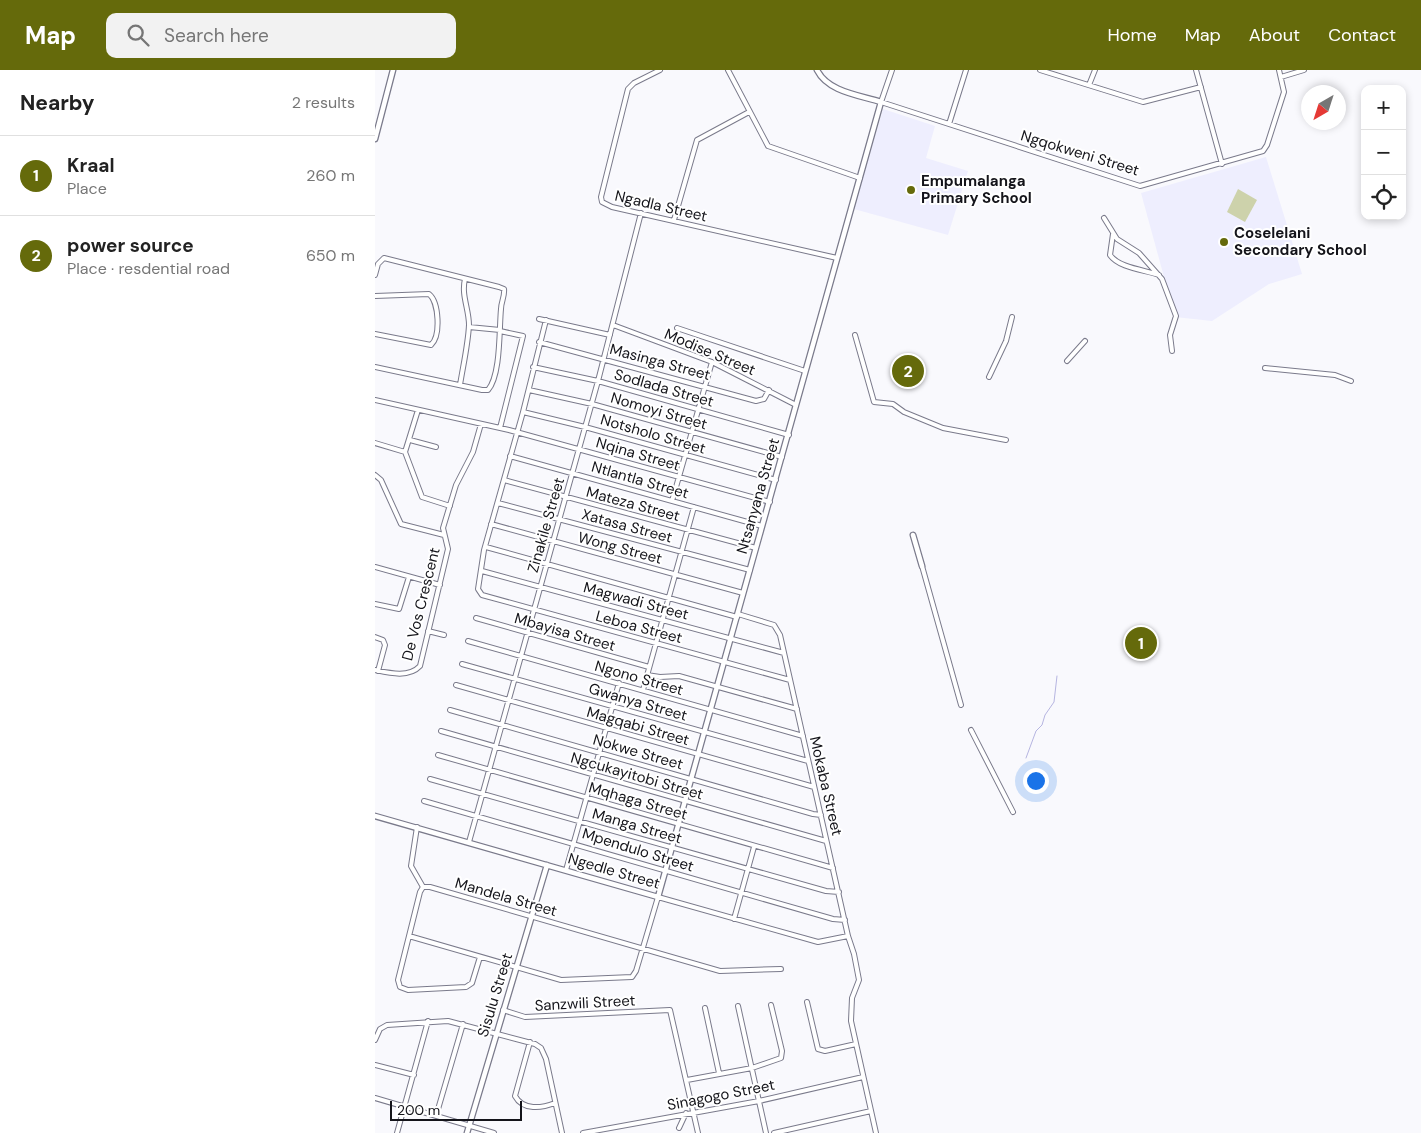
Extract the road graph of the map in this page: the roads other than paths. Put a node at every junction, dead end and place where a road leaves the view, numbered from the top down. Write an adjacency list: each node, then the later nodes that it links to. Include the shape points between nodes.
1 (393, 70): 18 (street)
2 (660, 70): 21 (street, Ngadla Street, via 628,89 601,197 607,205)
3 (728, 70): 16 (street)
4 (817, 70): 15 (street, Ngqokweni Street, via 821,80 829,85)
5 (892, 70): 15 (street)
6 (966, 70): 17 (street)
7 (1040, 70): 13 (street)
8 (1095, 70): 13 (street)
9 (1196, 70): 14 (street)
10 (1279, 70): 12 (street, Ngqokweni Street)
11 (1304, 70): 12 (street)
12 (1281, 77): 19 (street, Ngqokweni Street, via 1283,97 1265,148)
13 (1089, 86): 14 (street, via 1143,102)
14 (1201, 87): 19 (street)
15 (881, 102): 17 (street, Ngqokweni Street); 20 (street, Ntsanyana Street)
16 (749, 112): 20 (street, via 771,149); 23 (street, via 697,140)
17 (949, 124): 19 (street, Ngqokweni Street, via 1140,186)
18 (375, 140)
19 (1222, 164)
20 (860, 178): 25 (street, Ntsanyana Street)
21 (641, 213): 23 (street, Ngadla Street); 33 (street, Zinakile Street)
22 (1104, 218): 24 (street)
23 (674, 220): 25 (street, Ngadla Street)
24 (1113, 234): 27 (street, via 1139,253); 27 (street, via 1110,255 1113,259)
25 (837, 258): 49 (street, Ntsanyana Street)
26 (375, 275): 28 (street, via 379,261 384,258)
27 (1159, 275): 42 (street, via 1175,316 1170,335)
28 (465, 278): 34 (street, via 463,290); 36 (street, via 504,289)
29 (375, 296): 37 (street, via 429,294 433,297 437,315 435,339 431,345)
30 (1013, 317): 50 (street)
31 (539, 319): 32 (street)
32 (546, 320): 38 (street); 41 (street)
33 (613, 325): 38 (street, Zinakile Street); 45 (street, Modise Street)
34 (469, 327): 36 (street); 53 (street)
35 (677, 328): 49 (street)
36 (500, 330): 53 (street, via 490,388 482,390); 65 (street, via 523,336)
37 (375, 334)
38 (610, 335): 43 (street, Zinakile Street)
39 (855, 335): 70 (street, via 875,402 893,404 943,428)
40 (1085, 341): 44 (street)
41 (539, 342): 43 (street, Masinga Street); 47 (street)
42 (1172, 351)
43 (604, 359): 51 (street, Zinakile Street); 54 (street, Masinga Street)
44 (1067, 361)
45 (712, 362): 54 (street); 56 (street, Modise Street)
46 (375, 366): 53 (street)
47 (533, 368): 51 (street, Sodlada Street); 55 (street)
48 (1265, 368): 52 (street, via 1343,376)
49 (805, 371): 59 (street, Ntsanyana Street)
50 (989, 377)
51 (598, 381): 58 (street, Zinakile Street); 61 (street, Sodlada Street)
52 (1351, 381)
53 (460, 385)
54 (704, 386): 56 (street, Masinga Street, via 756,401 764,399); 61 (street)
55 (529, 390): 58 (street, Nomoyi Street); 62 (street)
56 (769, 390): 59 (street, Modise Street)
57 (375, 400): 60 (street, Nqina Street)
58 (592, 404): 64 (street, Zinakile Street); 67 (street, Nomoyi Street)
59 (796, 405): 68 (street, Ntsanyana Street)
60 (418, 410): 63 (street, Nqina Street); 69 (street)
61 (698, 410): 67 (street); 68 (street, Sodlada Street)
62 (523, 412): 64 (street, Notsholo Street); 66 (street)
63 (481, 424): 65 (street, Nqina Street); 87 (street, De Vos Crescent)
64 (585, 427): 73 (street, Zinakile Street); 75 (street, Notsholo Street)
65 (500, 428): 66 (street, Nqina Street)
66 (517, 432): 73 (street, Nqina Street); 76 (street)
67 (693, 432): 75 (street); 77 (street, Nomoyi Street)
68 (789, 434): 77 (street, Ntsanyana Street)
69 (410, 440): 72 (street); 74 (street)
70 (1006, 440)
71 (375, 443): 74 (street)
72 (435, 447)
73 (579, 449): 78 (street, Zinakile Street); 80 (street, Nqina Street)
74 (405, 452): 87 (street, via 422,497)
75 (686, 455): 80 (street); 82 (street, Notsholo Street)
76 (511, 456): 78 (street, Ntlantla Street); 81 (street)
77 (782, 457): 82 (street, Ntsanyana Street)
78 (573, 473): 83 (street, Zinakile Street); 84 (street, Ntlantla Street)
79 (375, 475): 93 (street, via 381,480 401,524)
80 (679, 477): 84 (street); 86 (street, Nqina Street)
81 (504, 480): 83 (street, Mateza Street); 85 (street)
82 (776, 480): 86 (street, Ntsanyana Street)
83 (566, 497): 89 (street, Zinakile Street); 92 (street, Mateza Street)
84 (672, 501): 88 (street, Ntlantla Street)
85 (498, 502): 89 (street, Xatasa Street); 90 (street)
86 (769, 502): 91 (street, Ntsanyana Street)
87 (450, 506): 93 (street, De Vos Crescent)
88 (694, 507): 91 (street, Ntlantla Street); 92 (street)
89 (559, 520): 95 (street, Zinakile Street); 98 (street, Xatasa Street)
90 (491, 524): 95 (street, Wong Street); 96 (street)
91 (763, 526): 97 (street, Ntsanyana Street)
92 (688, 530): 97 (street, Mateza Street); 98 (street)
93 (444, 535): 106 (street, De Vos Crescent, via 448,549)
94 (913, 535): 100 (street)
95 (553, 542): 99 (street, Zinakile Street); 104 (street, Wong Street)
96 (486, 547): 99 (street, Mokaba Street); 102 (street)
97 (756, 548): 103 (street, Ntsanyana Street)
98 (682, 552): 103 (street, Xatasa Street); 104 (street)
99 (547, 564): 107 (street, Zinakile Street); 109 (street, Mokaba Street)
100 (922, 566): 136 (street)
101 (375, 567): 105 (street)
102 (482, 570): 107 (street, Magwadi Street); 111 (street, Leboa Street, via 478,589 482,595)
103 (750, 570): 108 (street, Ntsanyana Street)
104 (675, 575): 108 (street, Wong Street); 109 (street)
105 (409, 577): 106 (street); 110 (street, via 399,609)
106 (439, 585): 115 (street, De Vos Crescent)
107 (541, 587): 111 (street, Zinakile Street); 114 (street, Magwadi Street)
108 (743, 593): 112 (street, Ntsanyana Street)
109 (669, 598): 112 (street, Mokaba Street); 114 (street)
110 (375, 604)
111 (535, 610): 116 (street, Zinakile Street); 121 (street, Leboa Street)
112 (737, 615): 119 (street, Ntsanyana Street); 122 (street, Mokaba Street, via 777,628)
113 (476, 618): 116 (street, Mbayisa Street)
114 (663, 620): 119 (street, Magwadi Street); 121 (street)
115 (428, 631): 117 (street); 127 (street, De Vos Crescent, via 421,662 415,670 394,674)
116 (528, 633): 123 (street, Zinakile Street); 126 (street, Mbayisa Street)
117 (444, 635)
118 (375, 637): 127 (street, De Vos Crescent, via 383,640 385,645)
119 (731, 639): 122 (street, Magwadi Street); 124 (street, Ntsanyana Street)
120 (468, 640): 123 (street, Ngono Street)
121 (656, 643): 124 (street, Leboa Street); 126 (street)
122 (784, 653): 130 (street, Mokaba Street)
123 (522, 656): 129 (street, Zinakile Street); 131 (street, Ngono Street)
124 (724, 662): 130 (street, Leboa Street); 133 (street, Ntsanyana Street)
125 (462, 664): 129 (street, Gwanya Street)
126 (649, 667): 128 (street)
127 (377, 670)
128 (647, 675): 133 (street, via 675,675); 134 (street)
129 (515, 679): 135 (street, Zinakile Street); 137 (street, Gwanya Street)
130 (790, 680): 138 (street, Mokaba Street)
131 (619, 683): 134 (street, Ngono Street); 137 (street)
132 (456, 685): 135 (street, Magqabi Street)
133 (717, 687): 138 (street); 140 (street, Ntsanyana Street)
134 (643, 690): 140 (street, Ngono Street)
135 (509, 701): 141 (street, Zinakile Street); 142 (street, Magqabi Street)
136 (961, 705)
137 (613, 706): 142 (street); 145 (street, Gwanya Street)
138 (797, 709): 146 (street, Mokaba Street)
139 (450, 710): 141 (street, Nokwe Street)
140 (711, 710): 145 (street, Ntsanyana Street); 146 (street, Ngono Street)
141 (503, 725): 147 (street, Zinakile Street); 148 (street, Nokwe Street)
142 (607, 730): 148 (street); 150 (street, Magqabi Street)
143 (971, 730): 161 (street)
144 (441, 731): 147 (street, Ngcukayitobi Street)
145 (705, 733): 150 (street, Ntsanyana Street); 151 (street, Gwanya Street)
146 (803, 736): 151 (street, Mokaba Street)
147 (497, 747): 152 (street, Zinakile Street); 153 (street, Ngcukayitobi Street)
148 (601, 753): 153 (street); 155 (street, Nokwe Street)
149 (438, 755): 152 (street, Mqhaga Street)
150 (699, 755): 155 (street, Ntsanyana Street); 156 (street, Magqabi Street)
151 (808, 761): 156 (street, Mokaba Street)
152 (490, 770): 157 (street, Zinakile Street); 158 (street, Mqhaga Street)
153 (594, 775): 158 (street); 160 (street, Ngcukayitobi Street)
154 (430, 779): 157 (street, Manga Street)
155 (691, 779): 160 (street, Ntsanyana Street); 162 (street, Nokwe Street)
156 (814, 788): 162 (street, Mokaba Street)
157 (483, 793): 164 (street, Zinakile Street); 165 (street, Manga Street)
158 (588, 798): 165 (street); 166 (street, Mqhaga Street)
159 (424, 801): 164 (street, Mpendulo Street)
160 (685, 802): 166 (street, Ntsanyana Street); 169 (street, Ngcukayitobi Street)
161 (1013, 812)
162 (821, 814): 169 (street, Mokaba Street)
163 (375, 816): 167 (street, Ngedle Street)
164 (477, 816): 168 (street, Zinakile Street); 170 (street, Mpendulo Street)
165 (581, 822): 170 (street); 172 (street, Manga Street)
166 (678, 825): 171 (street, Mqhaga Street); 172 (street, Ntsanyana Street)
167 (417, 827): 168 (street, Ngedle Street); 178 (street, via 411,866)
168 (469, 842): 173 (street, Ngedle Street)
169 (826, 842): 174 (street, Mokaba Street)
170 (574, 843): 176 (street); 177 (street, Mpendulo Street)
171 (755, 847): 174 (street, Mqhaga Street); 175 (street)
172 (672, 848): 175 (street, Manga Street); 177 (street, Ntsanyana Street)
173 (547, 865): 176 (street, Ngedle Street); 182 (street, Sisulu Street)
174 (833, 868): 179 (street, Mokaba Street)
175 (748, 869): 179 (street, Manga Street, via 826,892); 180 (street)
176 (566, 870): 181 (street, Ngedle Street)
177 (666, 871): 180 (street, Mpendulo Street); 181 (street, Ntsanyana Street)
178 (423, 887): 182 (street, Mandela Street); 185 (street)
179 (839, 892): 184 (street, Mokaba Street)
180 (741, 893): 183 (street); 184 (street, Mpendulo Street)
181 (658, 897): 183 (street, Ngedle Street); 187 (street)
182 (532, 916): 187 (street, Mandela Street); 189 (street, Sisulu Street)
183 (733, 919): 186 (street, Ngedle Street, via 818,942)
184 (845, 920): 186 (street, Mokaba Street)
185 (409, 936): 188 (street); 188 (street, via 398,980 405,990 468,986 472,983)
186 (848, 936): 201 (street, Mokaba Street, via 859,975 850,1016)
187 (643, 949): 189 (street, via 635,975 628,978 561,980); 190 (street, Mandela Street, via 727,972)
188 (480, 957): 189 (street)
189 (517, 967): 195 (street, Sisulu Street)
190 (781, 969)
191 (807, 1002): 201 (street, via 818,1049 825,1051)
192 (771, 1005): 203 (street, via 781,1058)
193 (738, 1006): 203 (street)
194 (705, 1008): 204 (street)
195 (503, 1010): 198 (street, Sisulu Street); 207 (street, Sanzwili Street, via 525,1017 670,1010)
196 (428, 1022): 197 (street, via 441,1020); 199 (street, via 387,1025); 205 (street)
197 (463, 1024): 198 (street); 215 (street)
198 (496, 1033): 200 (street); 216 (street, Sisulu Street)
199 (375, 1040)
200 (531, 1042): 210 (street, via 545,1055); 210 (street, via 515,1096 525,1105 536,1108)
201 (856, 1044): 206 (street, Mokaba Street)
202 (375, 1065): 205 (street)
203 (752, 1068): 204 (street); 209 (street)
204 (719, 1073): 207 (street)
205 (414, 1075): 211 (street)
206 (863, 1077): 209 (street, Sinagogo Street); 212 (street, Mokaba Street)
207 (687, 1080): 213 (street)
208 (375, 1098): 211 (street)
209 (759, 1100): 213 (street, Sinagogo Street); 225 (street)
210 (555, 1104): 222 (street)
211 (405, 1106): 215 (street); 219 (street)
212 (871, 1111): 217 (street); 228 (street, Mokaba Street)
213 (693, 1112): 214 (street, Sinagogo Street); 224 (street)
214 (686, 1113): 218 (street); 223 (street, Sinagogo Street)
215 (436, 1116): 216 (street)
216 (469, 1126): 220 (street, Sisulu Street); 221 (street)
217 (800, 1127): 226 (street); 227 (street)
218 (679, 1128)
219 (397, 1133)
220 (467, 1133)
221 (495, 1133)
222 (562, 1133)
223 (583, 1133)
224 (698, 1133)
225 (767, 1133)
226 (774, 1133)
227 (801, 1133)
228 (876, 1133)

